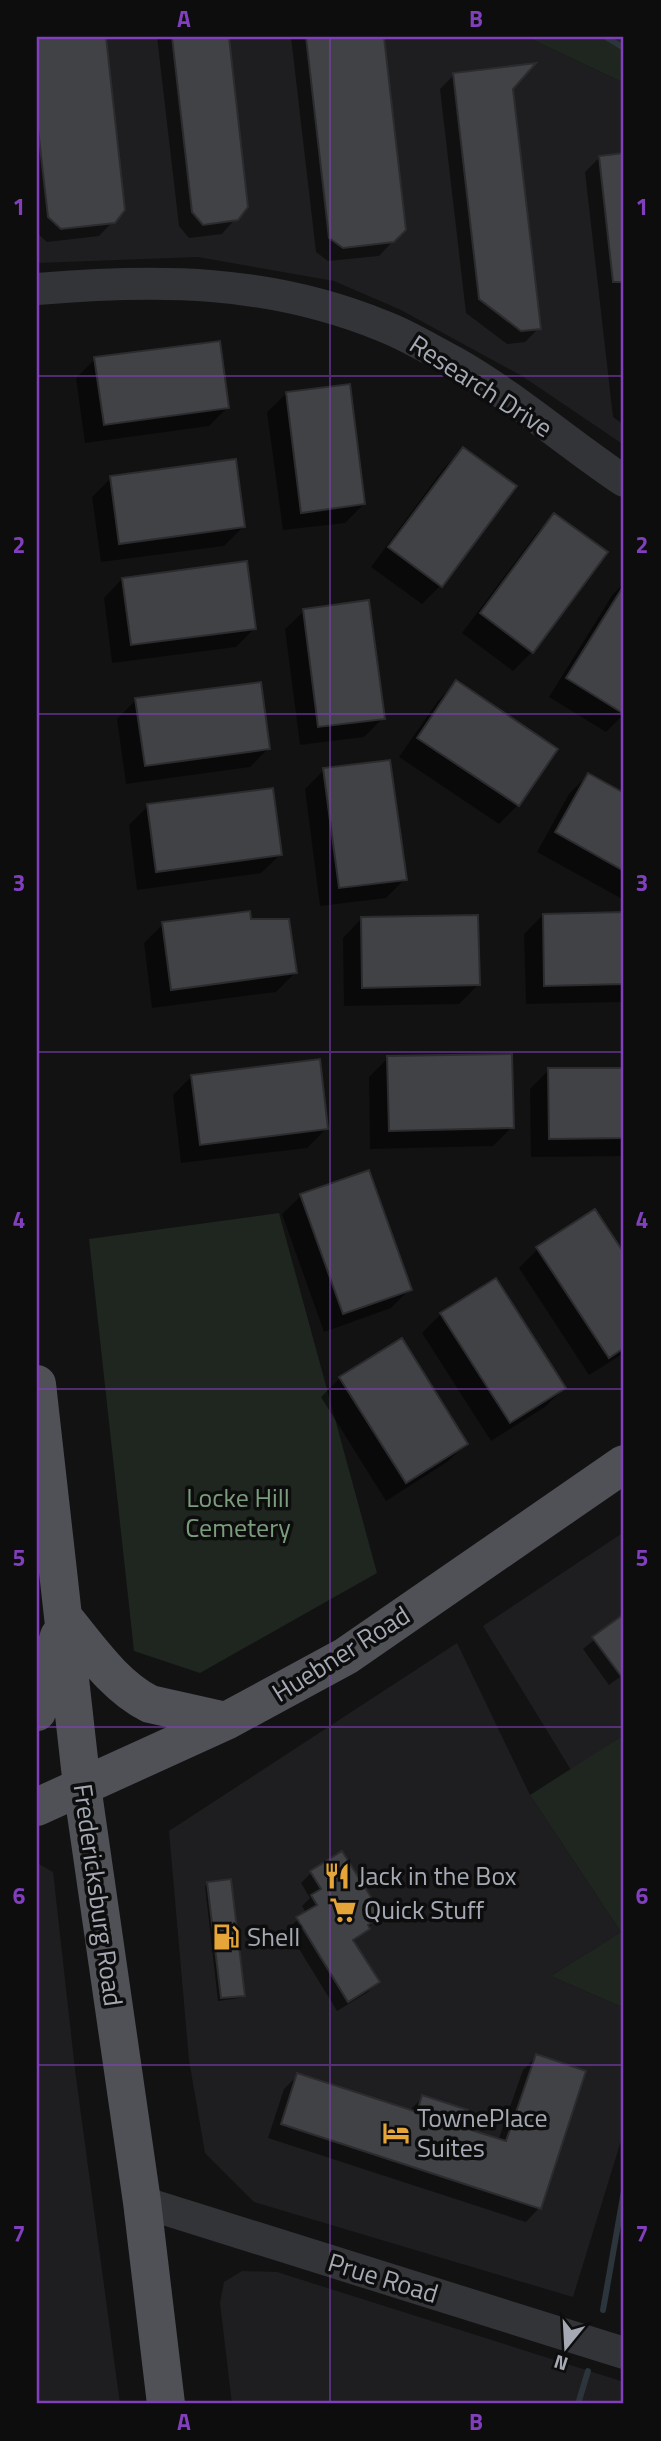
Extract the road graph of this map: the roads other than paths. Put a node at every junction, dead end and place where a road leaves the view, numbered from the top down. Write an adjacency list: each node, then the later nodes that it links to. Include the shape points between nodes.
1 (37, 289): 2 (street, Research Drive, via 137,282 184,284 249,289 311,301 384,326 454,363)
2 (624, 481)
3 (37, 1384): 5 (main road, Fredericksburg Road)
4 (624, 1464): 7 (main road, Huebner Road, via 346,1656)
5 (64, 1618): 6 (main road); 7 (main road, via 140,1699); 8 (main road, Fredericksburg Road)
6 (37, 1712)
7 (226, 1721): 8 (main road, Huebner Road)
8 (82, 1786): 9 (main road, Huebner Road); 10 (main road, Fredericksburg Road)
9 (37, 1807)
10 (142, 2203): 11 (street, Prue Road); 12 (main road, Fredericksburg Road)
11 (624, 2353)
12 (166, 2404)

